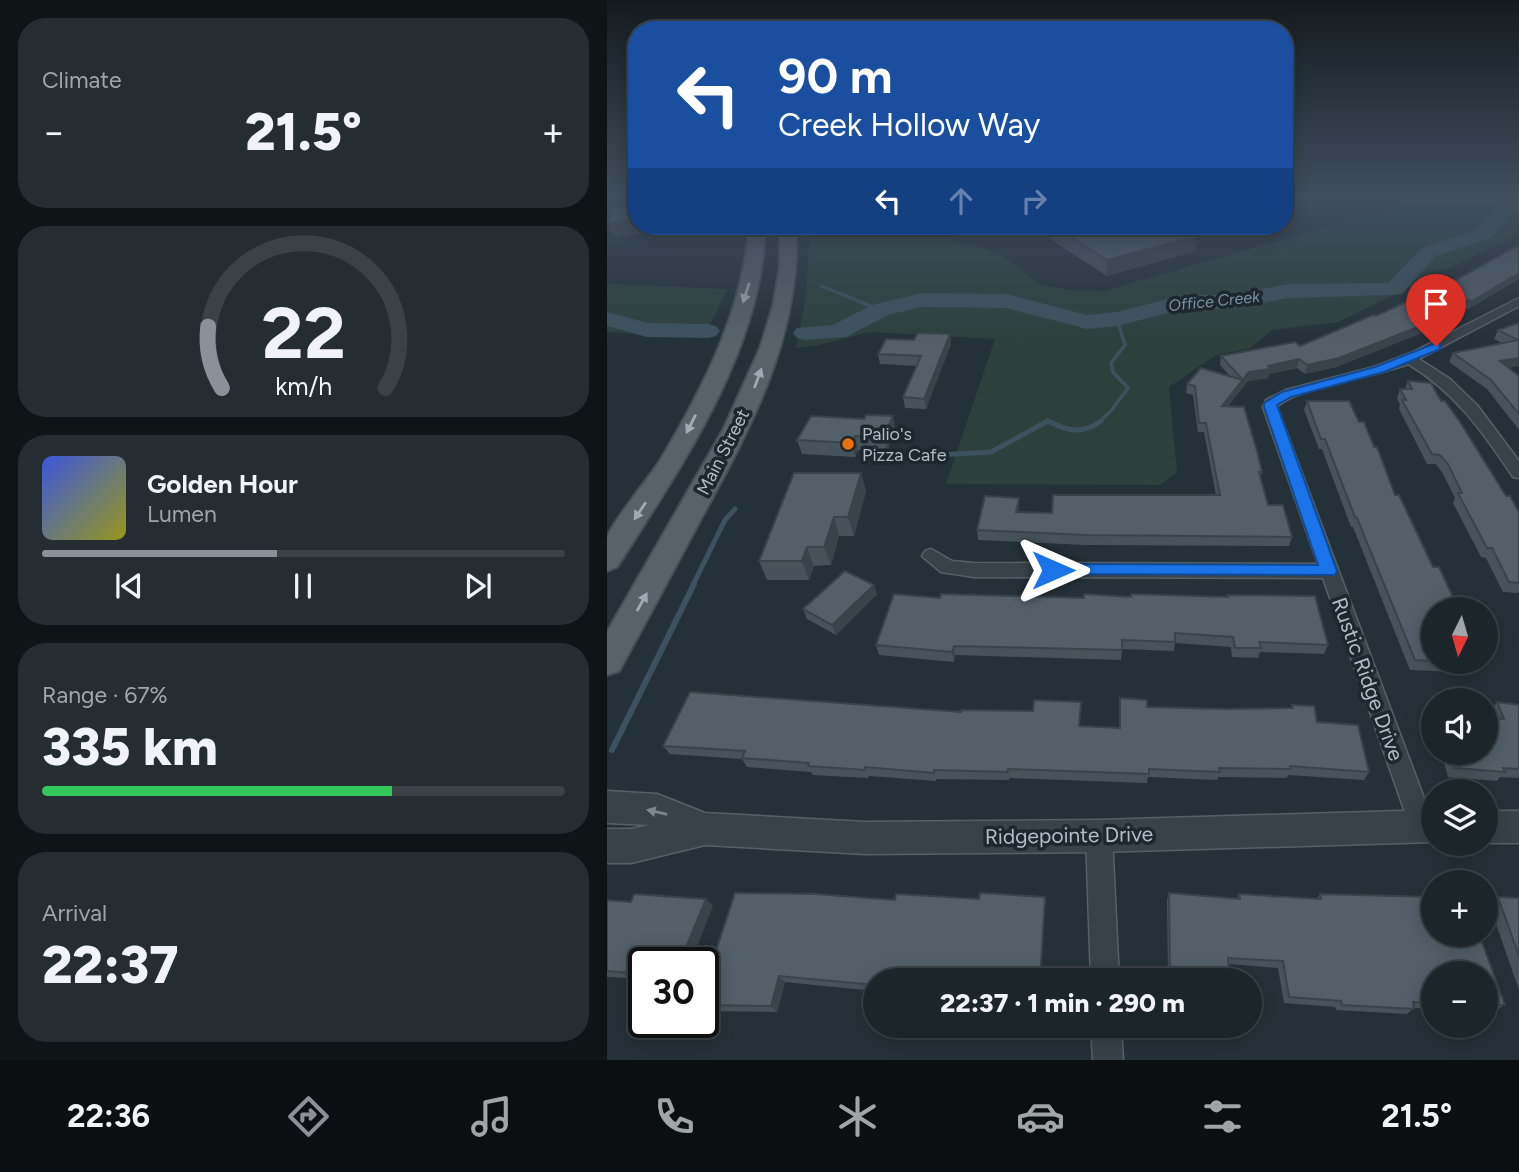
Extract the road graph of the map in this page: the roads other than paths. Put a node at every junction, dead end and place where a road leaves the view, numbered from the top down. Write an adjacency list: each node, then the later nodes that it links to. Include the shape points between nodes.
1 (756, 244): 5 (main road, one-way to 5, via 748,289 720,371)
2 (788, 244): 6 (main road, Main Street, one-way to 2, via 779,320 787,282)
3 (1515, 308): 4 (street)
4 (1409, 359): 7 (street, via 1461,393); 10 (street, Rustic Ridge Drive, via 1271,403)
5 (672, 462): 6 (main road); 9 (main road, one-way to 9)
6 (720, 463): 11 (main road, Main Street, one-way to 6)
7 (1519, 473)
8 (931, 556): 10 (street, via 948,567 974,570)
9 (607, 560)
10 (1329, 571): 13 (street, Rustic Ridge Drive)
11 (607, 661)
12 (607, 807): 17 (street, Ridgepointe Drive, one-way to 12, via 657,810)
13 (1421, 810)
14 (1421, 826): 18 (street, Ridgepointe Drive)
15 (1498, 827): 16 (street)
16 (1519, 827)
17 (705, 828): 18 (street, Ridgepointe Drive, via 865,838); 19 (street, Ridgepointe Drive, via 631,846)
18 (1099, 836): 20 (street)
19 (607, 846)
20 (1104, 968)
21 (1107, 1038): 22 (street)
22 (1108, 1060)

